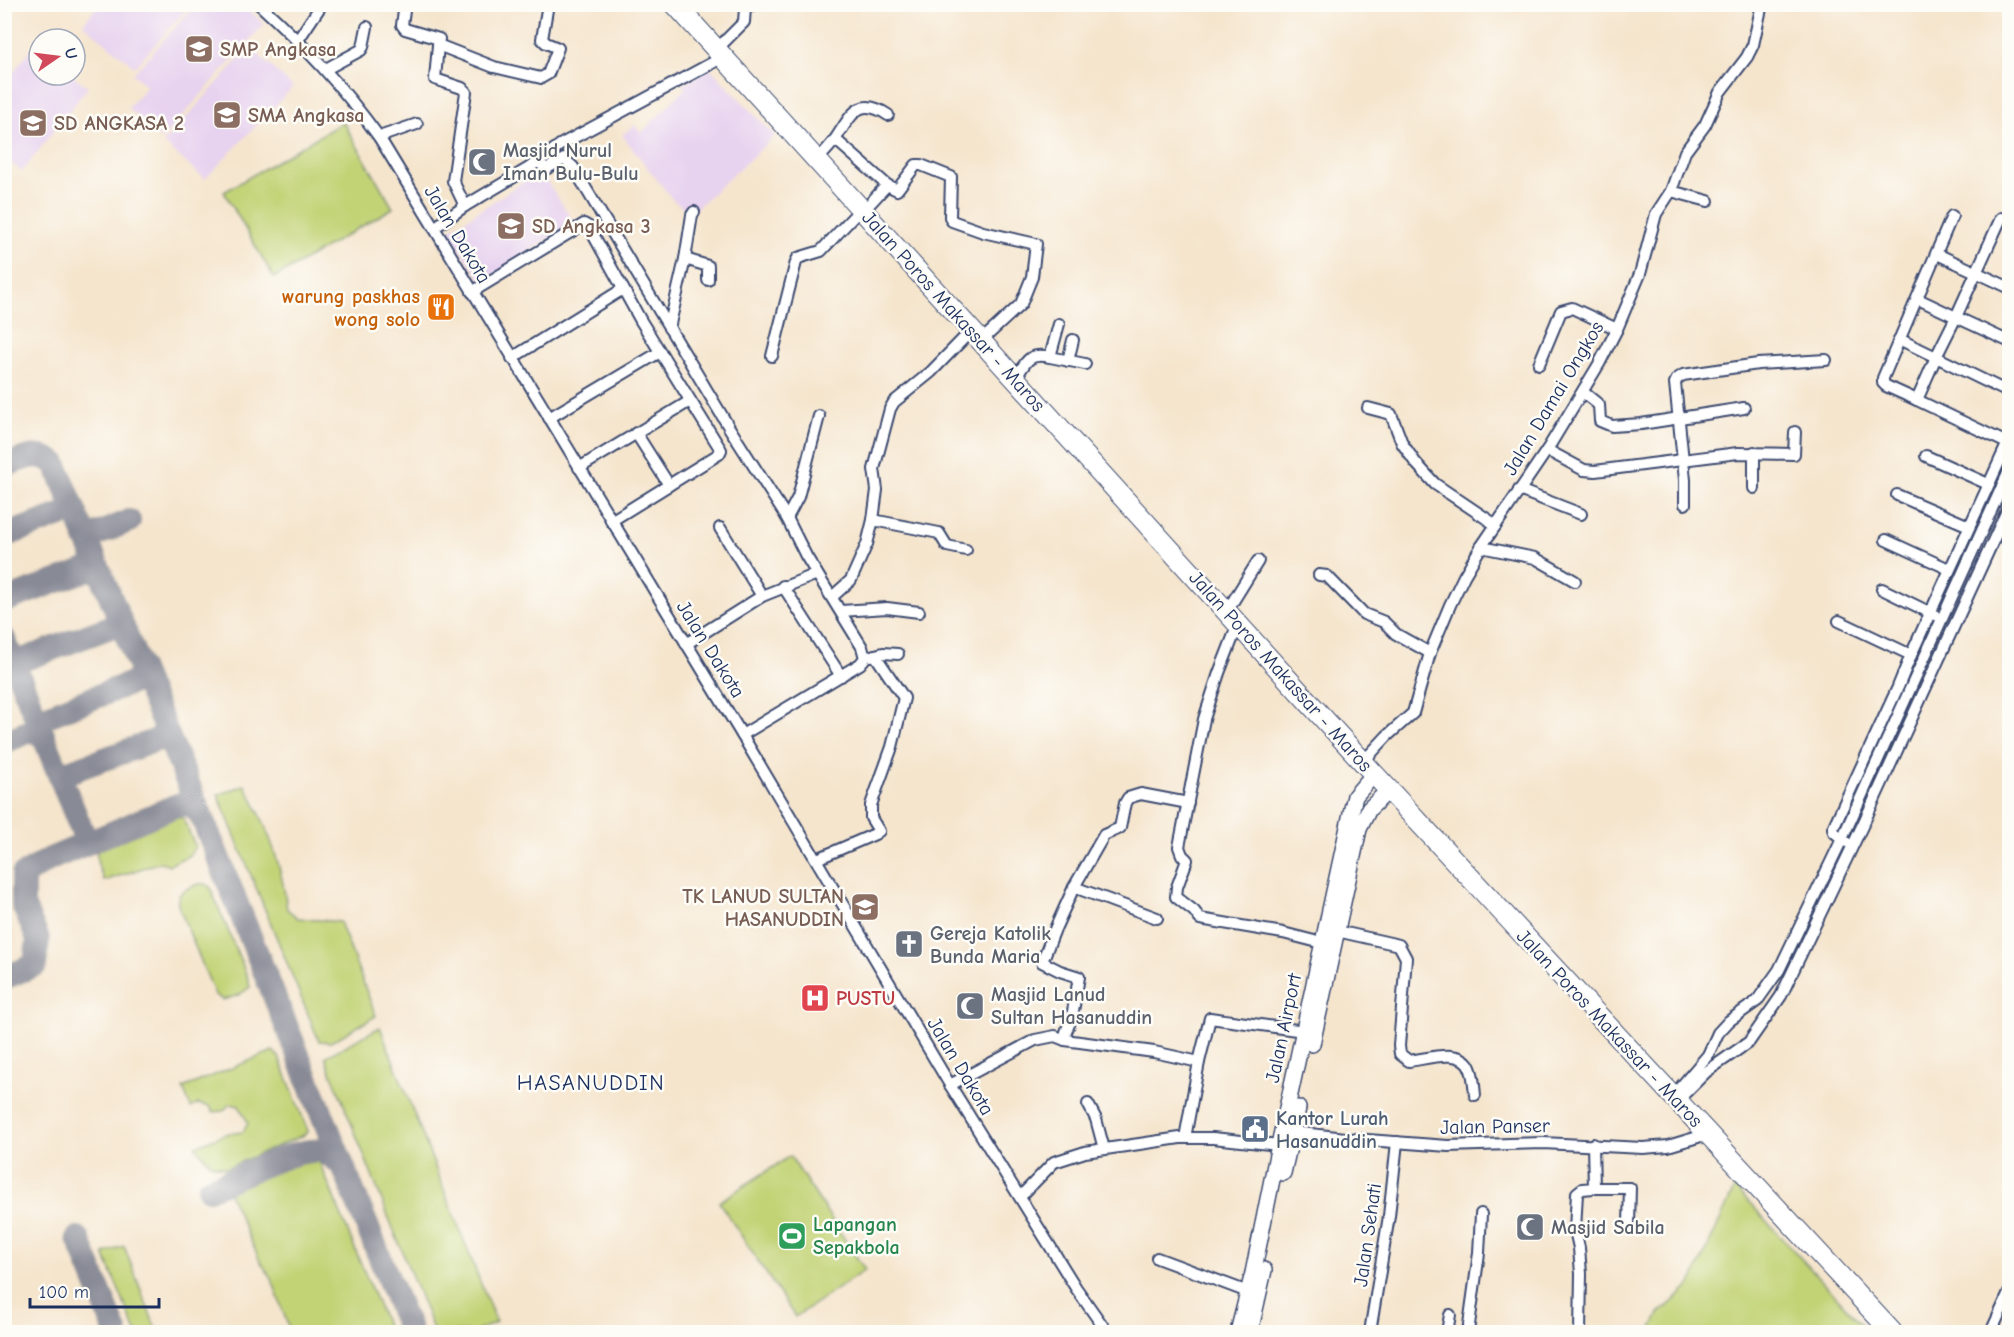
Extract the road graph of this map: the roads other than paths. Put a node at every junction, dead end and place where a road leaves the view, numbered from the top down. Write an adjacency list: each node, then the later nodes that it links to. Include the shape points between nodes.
1 (259, 4): 10 (street, Jalan Dakota)
2 (322, 4): 10 (street)
3 (405, 4): 11 (street, via 403,27 439,39)
4 (548, 4): 11 (street, via 542,39 558,48 544,77 494,67)
5 (661, 4): 12 (highway, Jalan Poros Makassar - Maros)
6 (675, 4): 12 (highway, Jalan Poros Makassar - Maros)
7 (755, 4): 12 (street, via 745,8 744,22)
8 (1762, 4): 21 (street, Jalan Damai Ongkos, via 1753,45 1685,152)
9 (367, 27): 13 (street, via 361,50)
10 (298, 40): 13 (street, Jalan Dakota)
11 (438, 45): 23 (street, via 435,79 466,92 453,181)
12 (715, 56): 18 (street); 19 (highway, Jalan Poros Makassar - Maros); 25 (highway, Jalan Poros Makassar - Maros)
13 (326, 69): 16 (street, Jalan Dakota)
14 (888, 115): 17 (street, via 862,107 851,114)
15 (417, 124): 16 (street)
16 (379, 137): 28 (street, Jalan Dakota)
17 (836, 140): 19 (street); 20 (street)
18 (538, 161): 23 (street); 39 (street, via 546,169 564,159 573,167)
19 (817, 161): 25 (highway, Jalan Poros Makassar - Maros)
20 (887, 185): 25 (street); 41 (street, via 897,190 916,165 921,165 951,177 952,221 1036,244 1032,278 1021,304)
21 (1671, 191): 22 (street); 40 (street, Jalan Damai Ongkos, via 1656,214 1640,274)
22 (1708, 201)
23 (465, 206): 28 (street)
24 (694, 212): 30 (street)
25 (859, 214): 41 (highway, Jalan Poros Makassar - Maros); 46 (street, via 821,251 798,258)
26 (1952, 216): 29 (street)
27 (2001, 218): 31 (street)
28 (434, 228): 35 (street, Jalan Dakota)
29 (1937, 254): 31 (street); 36 (street)
30 (685, 260): 32 (street, via 708,266); 39 (street)
31 (1976, 273): 33 (street); 37 (street)
32 (708, 280)
33 (2010, 288)
34 (623, 289): 35 (street, via 584,224); 45 (street); 49 (street)
35 (472, 292): 49 (street, Jalan Dakota)
36 (1918, 299): 37 (street); 43 (street)
37 (1956, 317): 44 (street); 48 (street)
38 (1059, 324): 47 (street)
39 (669, 328): 82 (street)
40 (1617, 329): 54 (street, via 1572,308 1565,309); 56 (street, Jalan Damai Ongkos)
41 (973, 339): 52 (highway, Jalan Poros Makassar - Maros); 83 (street, via 894,402 874,469 877,490)
42 (1073, 340): 51 (street)
43 (1900, 340): 48 (street); 58 (street, via 1883,383)
44 (2010, 342)
45 (660, 352): 59 (street); 63 (street)
46 (772, 356)
47 (1050, 357): 51 (street); 55 (street, via 1032,357)
48 (1936, 357): 57 (street); 58 (street)
49 (513, 358): 63 (street, Jalan Dakota)
50 (1826, 360): 64 (street, via 1737,366 1680,376 1675,383)
51 (1068, 361): 53 (street)
52 (993, 362): 55 (highway, Jalan Poros Makassar - Maros); 109 (highway, Jalan Poros Makassar - Maros)
53 (1085, 364)
54 (1539, 364)
55 (1016, 379): 103 (highway, Jalan Poros Makassar - Maros)
56 (1583, 392): 64 (street, via 1599,405 1600,421 1612,426); 68 (street, Jalan Damai Ongkos)
57 (2010, 393)
58 (1917, 400): 67 (street)
59 (690, 401): 66 (street); 75 (street, via 721,452)
60 (1368, 408): 85 (street, via 1391,414 1401,443 1435,484)
61 (1744, 408): 64 (street)
62 (819, 416): 82 (street, via 798,497)
63 (549, 418): 72 (street, Jalan Dakota)
64 (1678, 419): 71 (street)
65 (1795, 432): 69 (street, via 1794,454)
66 (636, 433): 72 (street); 75 (street)
67 (2008, 441): 74 (street)
68 (1547, 450): 71 (street, via 1587,471); 77 (street, Jalan Damai Ongkos)
69 (1754, 452): 71 (street); 76 (street)
70 (1926, 456): 74 (street)
71 (1683, 459): 79 (street)
72 (579, 468): 84 (street, Jalan Dakota)
73 (2010, 469): 106 (street)
74 (1988, 484): 86 (street)
75 (669, 485): 84 (street)
76 (1754, 488)
77 (1520, 490): 81 (street); 85 (street, Jalan Damai Ongkos)
78 (1897, 495): 86 (street)
79 (1685, 504)
80 (2010, 504): 108 (street)
81 (1581, 514)
82 (787, 518): 95 (street)
83 (873, 520): 92 (street, via 939,533 947,546); 101 (street, via 851,580)
84 (611, 521): 110 (street, Jalan Dakota)
85 (1496, 525): 91 (street, Jalan Damai Ongkos)
86 (1969, 526): 94 (street)
87 (720, 528): 100 (street)
88 (2010, 534): 90 (street)
89 (1886, 540): 94 (street)
90 (2010, 544)
91 (1481, 547): 97 (street, via 1536,558); 111 (street, Jalan Damai Ongkos)
92 (966, 550)
93 (1258, 561): 103 (street)
94 (1949, 569): 105 (street)
95 (817, 573): 98 (street); 101 (street)
96 (1319, 574): 111 (street, via 1327,576 1366,617 1384,622 1396,634)
97 (1575, 581)
98 (783, 586): 100 (street); 115 (street)
99 (1882, 589): 105 (street)
100 (762, 596): 110 (street)
101 (832, 597): 102 (street)
102 (841, 611): 104 (street, via 887,608); 114 (street)
103 (1227, 611): 119 (highway, Jalan Poros Makassar - Maros)
104 (919, 612)
105 (1930, 612): 106 (street); 113 (street)
106 (1942, 618): 108 (street); 117 (street)
107 (1839, 621): 113 (street)
108 (1954, 623): 118 (street)
109 (1235, 632): 119 (highway, Jalan Poros Makassar - Maros); 121 (street, via 1204,719)
110 (686, 644): 116 (street, Jalan Dakota)
111 (1430, 653): 119 (street, Jalan Damai Ongkos, via 1413,713 1387,736)
112 (898, 654): 114 (street)
113 (1911, 655): 122 (street, via 1833,828)
114 (870, 657): 115 (street); 124 (street, via 904,698 871,805 871,818 879,831)
115 (841, 676): 116 (street)
116 (742, 735): 124 (street, Jalan Dakota)
117 (1882, 750): 118 (street); 122 (street)
118 (1894, 757): 123 (street)
119 (1368, 772): 120 (highway, Jalan Poros Makassar - Maros); 125 (street, Jalan Airport, via 1353,804)
120 (1386, 793): 125 (street, Jalan Airport, via 1364,817); 135 (highway, Jalan Poros Makassar - Maros); 139 (highway, Jalan Poros Makassar - Maros)
121 (1188, 803): 126 (street, via 1141,794 1128,798 1120,828 1104,835); 129 (street, via 1179,847 1187,860 1177,887 1179,901 1200,919)
122 (1842, 839): 123 (street); 135 (street, via 1768,988 1718,1033 1708,1055)
123 (1853, 845): 135 (street, via 1781,996 1759,1028 1749,1042)
124 (817, 860): 133 (street, Jalan Dakota)
125 (1347, 862): 128 (street, Jalan Airport); 129 (street, Jalan Airport)
126 (1074, 887): 127 (street); 131 (street, via 1042,962 1078,976)
127 (1156, 918)
128 (1337, 931): 134 (street, via 1399,945 1406,958 1400,1054 1409,1061 1458,1056 1466,1060); 137 (street, Jalan Airport)
129 (1322, 943): 130 (street, Jalan Airport)
130 (1304, 1031): 132 (street, via 1210,1018); 137 (street, Jalan Airport)
131 (1065, 1040): 132 (street); 133 (street, via 1055,1035 1035,1040)
132 (1198, 1062): 140 (street)
133 (950, 1085): 146 (street, Jalan Dakota)
134 (1474, 1095)
135 (1675, 1098): 162 (highway, Jalan Poros Makassar - Maros)
136 (1088, 1104): 144 (street)
137 (1292, 1111): 138 (street, Jalan Airport); 143 (street, Jalan Airport)
138 (1293, 1132): 141 (street, Jalan Panser); 150 (street, Jalan Airport)
139 (1698, 1137): 142 (street, Jalan Panser, via 1658,1148); 161 (highway, Jalan Poros Makassar - Maros)
140 (1185, 1138): 143 (street); 144 (street)
141 (1397, 1142): 142 (street, Jalan Panser, via 1448,1146); 157 (street, Jalan Sehati)
142 (1593, 1144): 145 (street)
143 (1279, 1145): 150 (street, Jalan Airport)
144 (1104, 1149): 146 (street, via 1054,1162)
145 (1594, 1188): 148 (street, via 1630,1188); 160 (street, via 1577,1193)
146 (1021, 1196): 154 (street, Jalan Dakota)
147 (1481, 1214): 159 (street)
148 (1629, 1224)
149 (1156, 1258): 152 (street)
150 (1258, 1275): 152 (street, Jalan Airport); 156 (street, Jalan Airport)
151 (2010, 1291): 163 (street)
152 (1248, 1292): 155 (street, Jalan Airport)
153 (1450, 1315): 158 (street)
154 (1107, 1332)
155 (1238, 1332)
156 (1250, 1332)
157 (1370, 1332)
158 (1447, 1332)
159 (1468, 1332)
160 (1580, 1332)
161 (1878, 1332)
162 (1892, 1332)
163 (1991, 1332)

